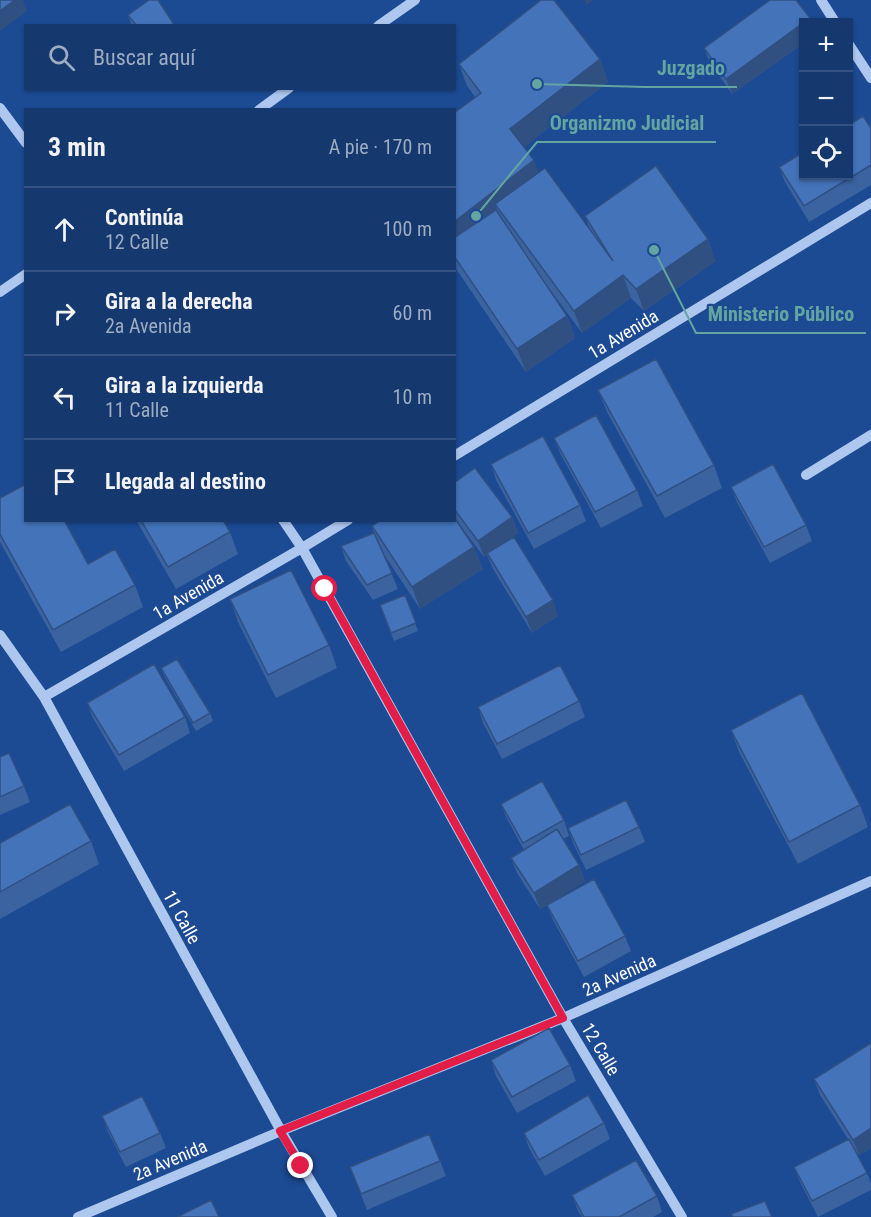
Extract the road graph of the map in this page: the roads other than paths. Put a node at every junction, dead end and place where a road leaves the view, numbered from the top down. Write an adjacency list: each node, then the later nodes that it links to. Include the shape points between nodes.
1 (415, 0): 4 (street)
2 (820, 0): 3 (street)
3 (832, 18)
4 (381, 24)
5 (853, 49): 6 (street)
6 (871, 78)
7 (286, 90): 9 (street)
8 (0, 108): 10 (street)
9 (262, 108)
10 (24, 140)
11 (871, 203): 15 (street, 1a Avenida)
12 (24, 275): 13 (street)
13 (0, 292)
14 (871, 435): 16 (street)
15 (456, 455)
16 (806, 475)
17 (284, 522): 19 (street, 12 Calle)
18 (345, 522): 19 (street, 1a Avenida)
19 (302, 548): 21 (street, 1a Avenida); 23 (street, 12 Calle)
20 (0, 634): 21 (street, 11 Calle)
21 (44, 697): 24 (street, 11 Calle)
22 (871, 881): 23 (street, 2a Avenida)
23 (563, 1018): 24 (street, 2a Avenida); 27 (street, 12 Calle)
24 (280, 1131): 25 (street, 2a Avenida); 26 (street, 11 Calle)
25 (78, 1217)
26 (332, 1217)
27 (682, 1217)

